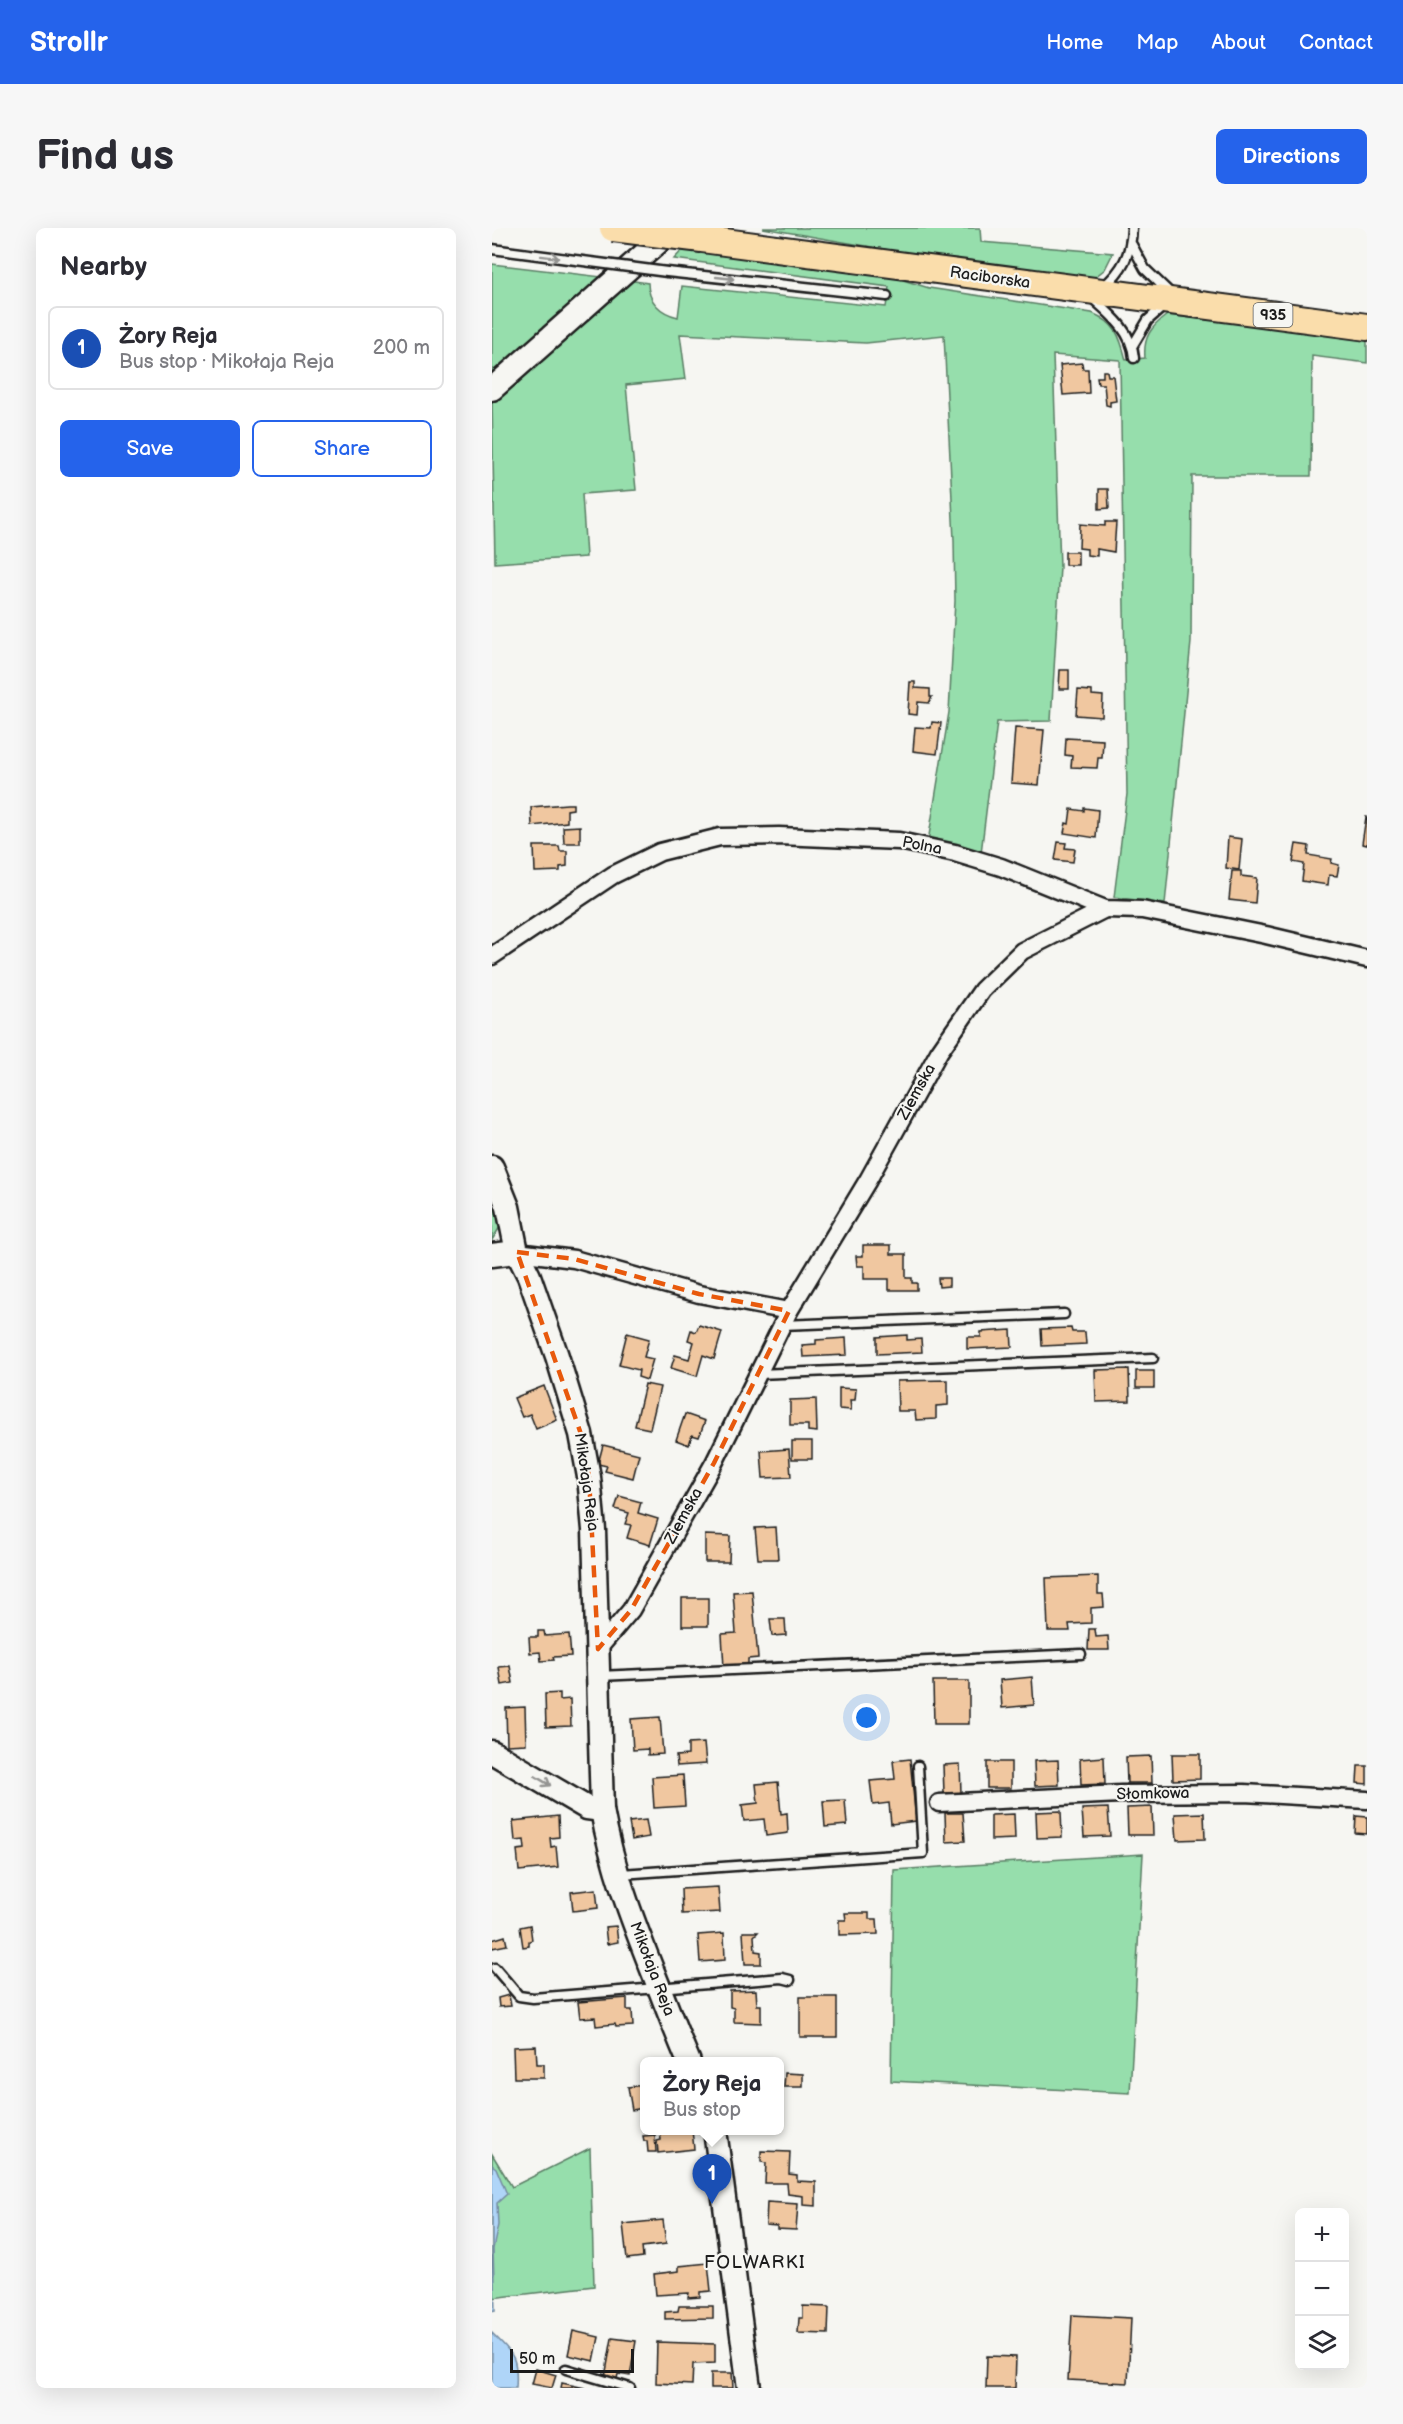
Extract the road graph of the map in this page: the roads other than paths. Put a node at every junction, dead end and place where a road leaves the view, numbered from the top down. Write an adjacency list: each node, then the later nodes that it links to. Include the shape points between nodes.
1 (613, 228): 6 (main road, Raciborska / 935, bridge)
2 (674, 228): 12 (street)
3 (1132, 228): 4 (lane)
4 (1132, 245): 6 (lane, via 1119,273); 8 (lane, via 1145,269)
5 (492, 249): 7 (lane, one-way to 7, bridge)
6 (1090, 292): 8 (main road, Raciborska / 935); 10 (lane)
7 (887, 296)
8 (1175, 303): 9 (main road, Raciborska / 935); 10 (lane, via 1148,320)
9 (1367, 327)
10 (1133, 345): 11 (lane)
11 (1134, 358)
12 (492, 389)
13 (1105, 909): 14 (street, Polna, via 1001,867 900,841 720,837 660,852 614,875); 15 (street, Polna, via 1142,910); 20 (street, Ziemska, via 1022,951 982,990 939,1052)
14 (492, 956)
15 (1367, 959)
16 (492, 1167): 17 (street, Mikołaja Reja, via 508,1207)
17 (517, 1252): 18 (street); 20 (street, via 574,1259); 23 (street, Mikołaja Reja, via 529,1276 581,1434 594,1530)
18 (492, 1255)
19 (1064, 1314): 20 (lane)
20 (785, 1318): 22 (street, Ziemska)
21 (1152, 1358): 22 (lane)
22 (758, 1374): 23 (street, Ziemska, via 714,1463 631,1611)
23 (598, 1649): 25 (street, Mikołaja Reja)
24 (1081, 1654): 25 (lane)
25 (598, 1676): 30 (street, Mikołaja Reja)
26 (492, 1752): 30 (street, one-way to 30, via 588,1808)
27 (918, 1766): 31 (lane, via 923,1853)
28 (1367, 1800): 29 (street, Słomkowa, via 1244,1793)
29 (939, 1803)
30 (602, 1810): 31 (street, Mikołaja Reja)
31 (617, 1875): 34 (street, Mikołaja Reja)
32 (495, 1968): 34 (lane, via 519,1996 533,1998)
33 (790, 1980): 34 (lane)
34 (659, 1987): 35 (street, Mikołaja Reja)
35 (687, 2057)
36 (716, 2135): 39 (street)
37 (566, 2369): 38 (lane)
38 (630, 2388)
39 (749, 2388)

